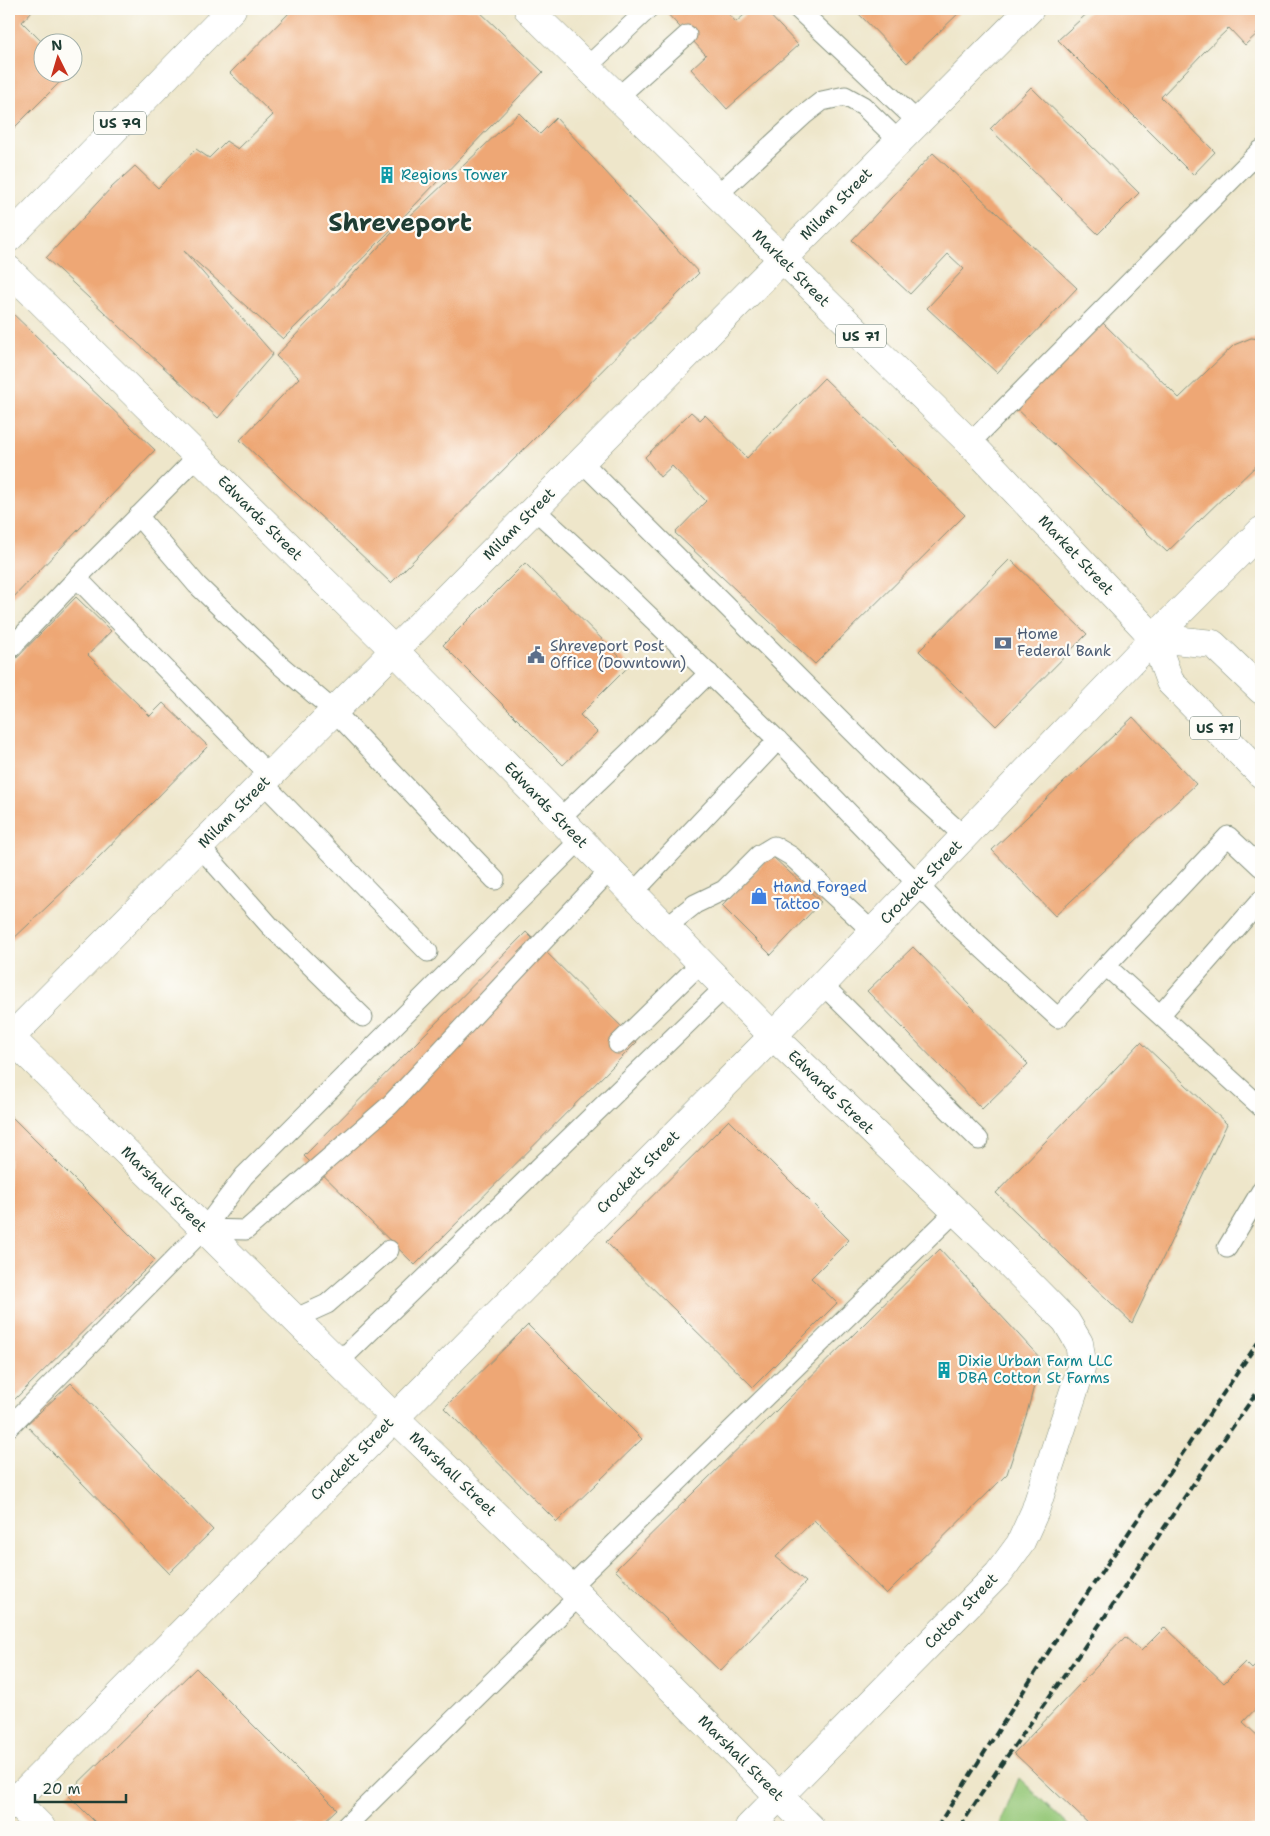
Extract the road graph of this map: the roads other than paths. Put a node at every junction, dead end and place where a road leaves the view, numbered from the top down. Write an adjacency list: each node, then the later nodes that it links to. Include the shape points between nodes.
1 (232, 9): 13 (street, US 79)
2 (528, 9): 7 (street, Market Street / US 71)
3 (648, 9): 7 (lane)
4 (798, 9): 9 (lane)
5 (1030, 9): 9 (street, Milam Street)
6 (687, 34): 8 (lane)
7 (587, 67): 8 (street, Market Street / US 71)
8 (618, 97): 12 (street, Market Street / US 71)
9 (918, 122): 10 (street, Milam Street)
10 (899, 141): 12 (lane, via 863,106 845,96 822,101); 14 (street, Milam Street)
11 (1261, 150): 16 (lane)
12 (717, 195): 14 (street, Market Street / US 71)
13 (9, 238)
14 (782, 258): 16 (street, Market Street / US 71); 18 (street, Milam Street)
15 (9, 270): 17 (street, Edwards Street)
16 (970, 443): 23 (street, Market Street / US 71)
17 (198, 456): 20 (lane); 25 (street, Edwards Street)
18 (581, 461): 19 (street, Milam Street); 33 (lane, via 888,767)
19 (534, 509): 25 (street, Milam Street); 26 (lane)
20 (138, 516): 22 (lane); 28 (lane, via 197,585 280,666)
21 (1261, 531): 23 (street, Crockett Street)
22 (77, 578): 24 (lane); 31 (lane)
23 (1154, 638): 27 (street, via 1213,644); 30 (street, Market Street / US 71, via 1170,682); 33 (street, Crockett Street)
24 (9, 650)
25 (394, 650): 28 (street, Milam Street); 32 (street, Edwards Street)
26 (708, 673): 29 (lane); 32 (lane)
27 (1261, 690)
28 (334, 711): 31 (street, Milam Street); 38 (lane)
29 (778, 740): 39 (lane); 40 (lane)
30 (1261, 774)
31 (266, 779): 35 (street, Milam Street); 44 (lane)
32 (560, 819): 34 (street, Edwards Street)
33 (964, 836): 39 (street, Crockett Street)
34 (580, 840): 37 (street, Edwards Street); 58 (lane, via 244,1176)
35 (200, 847): 50 (lane, via 270,926); 52 (street, Milam Street)
36 (1261, 867): 46 (lane, via 1228,836)
37 (610, 870): 40 (street, Edwards Street); 58 (lane, via 390,1105 246,1230)
38 (495, 880)
39 (919, 884): 43 (street, Crockett Street); 46 (lane, via 960,928 1058,1018)
40 (633, 893): 42 (street, Edwards Street)
41 (1261, 900): 49 (lane)
42 (666, 927): 43 (lane, via 695,904 724,890 759,855 774,846 791,856); 45 (street, Edwards Street)
43 (873, 932): 47 (street, Crockett Street)
44 (428, 952)
45 (701, 963): 48 (street, Edwards Street); 53 (lane)
46 (1106, 966): 49 (lane)
47 (823, 984): 51 (street, Crockett Street); 55 (lane)
48 (725, 987): 51 (street, Edwards Street); 63 (lane, via 348,1353)
49 (1161, 1014): 54 (lane)
50 (363, 1017)
51 (773, 1036): 57 (street, Edwards Street); 64 (street, Crockett Street)
52 (9, 1038): 58 (street, Marshall Street)
53 (618, 1044)
54 (1261, 1107)
55 (979, 1140)
56 (1261, 1191): 59 (lane)
57 (956, 1211): 62 (street, Edwards Street, via 1066,1321); 66 (lane)
58 (204, 1229): 61 (street, Marshall Street); 65 (lane)
59 (1226, 1248)
60 (389, 1250): 61 (lane, via 327,1304)
61 (294, 1319): 63 (street, Marshall Street)
62 (1079, 1342): 67 (street, Cotton Street, via 1081,1369 1035,1511 1020,1544 998,1574)
63 (333, 1356): 64 (street, Marshall Street)
64 (394, 1417): 66 (street, Marshall Street); 68 (street, Crockett Street)
65 (9, 1427)
66 (574, 1591): 67 (street, Marshall Street); 70 (lane)
67 (779, 1797): 71 (street, Cotton Street); 72 (street, Marshall Street)
68 (11, 1801): 69 (street)
69 (41, 1827)
70 (345, 1827)
71 (749, 1827)
72 (810, 1827)

